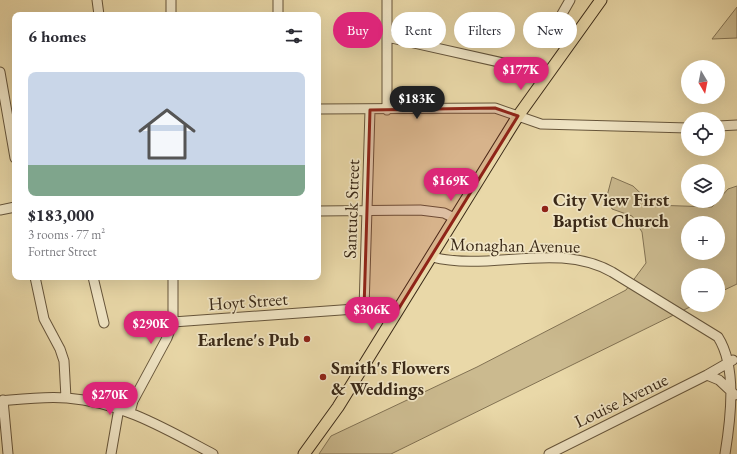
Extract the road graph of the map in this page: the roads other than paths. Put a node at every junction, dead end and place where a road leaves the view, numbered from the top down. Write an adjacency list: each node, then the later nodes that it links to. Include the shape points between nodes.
1 (97, 0): 7 (street)
2 (171, 0): 8 (street)
3 (278, 0): 9 (street)
4 (387, 0): 11 (street)
5 (570, 0): 10 (street)
6 (601, 0): 13 (main road)
7 (99, 12)
8 (171, 12)
9 (278, 12)
10 (563, 12)
11 (387, 37): 13 (street); 16 (street)
12 (0, 72): 21 (street)
13 (548, 73): 17 (main road)
14 (321, 110): 15 (street)
15 (370, 110): 16 (street); 25 (street, Santuck Street)
16 (387, 110): 17 (street, via 495,108)
17 (518, 116): 20 (street, via 551,125); 26 (main road)
18 (737, 125): 19 (street)
19 (725, 126)
20 (681, 128)
21 (12, 141)
22 (12, 208): 23 (street)
23 (0, 210)
24 (321, 211): 25 (street)
25 (366, 211): 26 (street, via 420,210 444,213); 31 (street, Santuck Street)
26 (454, 218): 27 (main road)
27 (432, 257): 32 (main road); 35 (street, Monaghan Avenue, via 470,261 562,258 595,264 718,337)
28 (36, 280): 38 (street, via 44,319 64,361)
29 (94, 280): 34 (street)
30 (173, 280): 33 (street)
31 (364, 309): 32 (street, Hoyt Street); 33 (street, Hoyt Street)
32 (396, 313): 45 (main road, via 338,407)
33 (173, 322): 41 (street, via 133,401)
34 (104, 323)
35 (733, 360): 36 (street, Louise Avenue); 37 (street, Monaghan Avenue)
36 (707, 375): 37 (street, via 718,380); 46 (street, Louise Avenue)
37 (735, 395): 47 (street, Monaghan Avenue)
38 (66, 398): 39 (street); 40 (street)
39 (2, 400): 42 (street)
40 (119, 408): 41 (street); 43 (street)
41 (130, 412): 44 (street)
42 (8, 454)
43 (111, 454)
44 (213, 454)
45 (304, 454)
46 (549, 454)
47 (725, 454)

